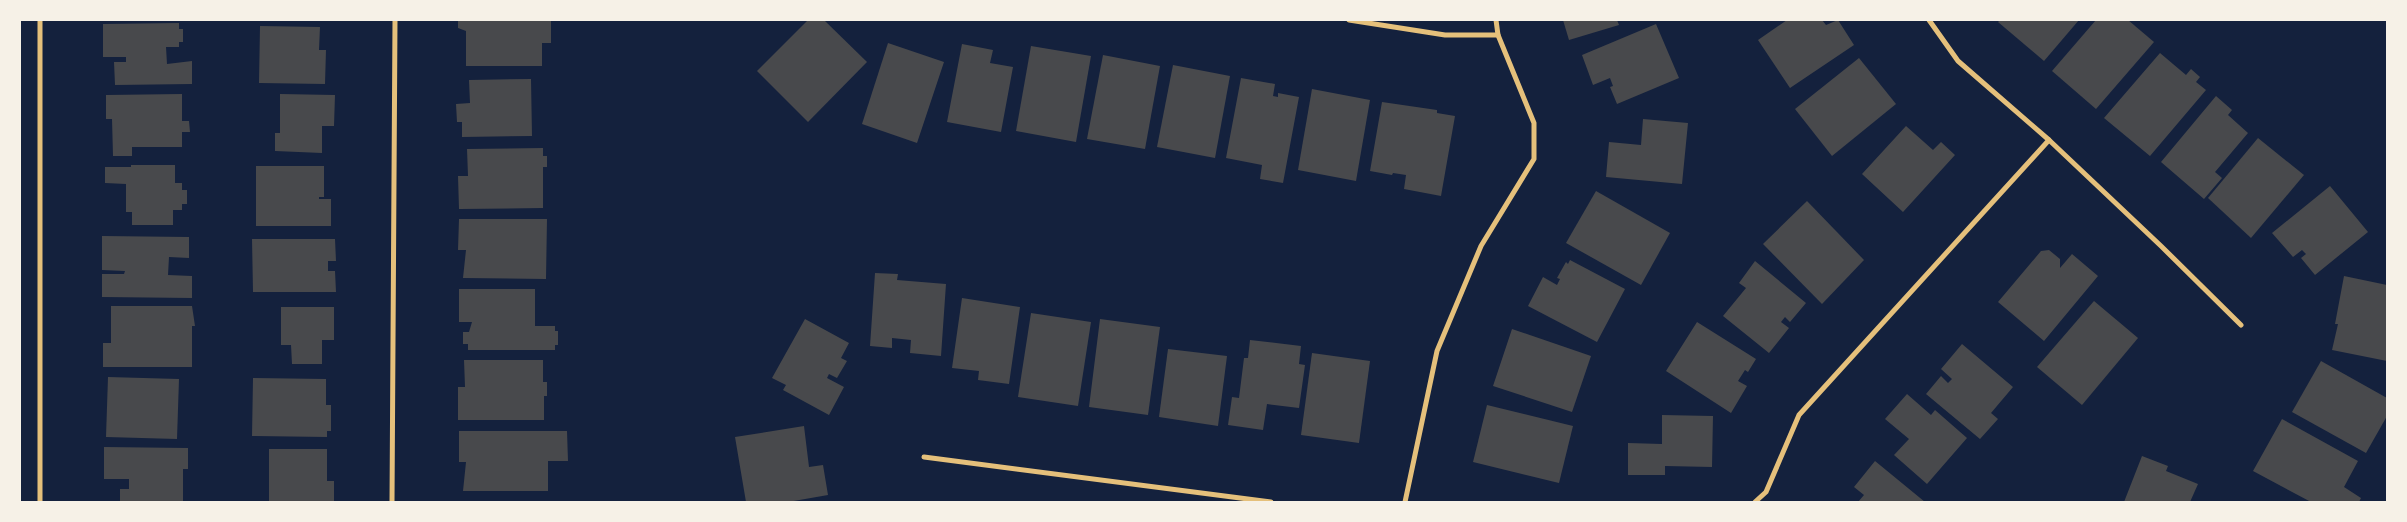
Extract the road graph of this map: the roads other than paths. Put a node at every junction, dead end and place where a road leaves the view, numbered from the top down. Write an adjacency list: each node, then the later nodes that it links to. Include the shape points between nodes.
1 (40, 20): 10 (street)
2 (395, 20): 11 (street)
3 (1349, 20): 6 (street, via 1445,35)
4 (1496, 20): 6 (street)
5 (1929, 20): 7 (street, via 1958,62)
6 (1498, 35): 13 (street, via 1534,123 1534,159 1481,246 1437,351)
7 (2049, 140): 8 (street); 14 (street, via 1799,415 1766,492)
8 (2241, 325)
9 (924, 457): 12 (street)
10 (40, 502)
11 (392, 502)
12 (1271, 502)
13 (1405, 502)
14 (1754, 502)

